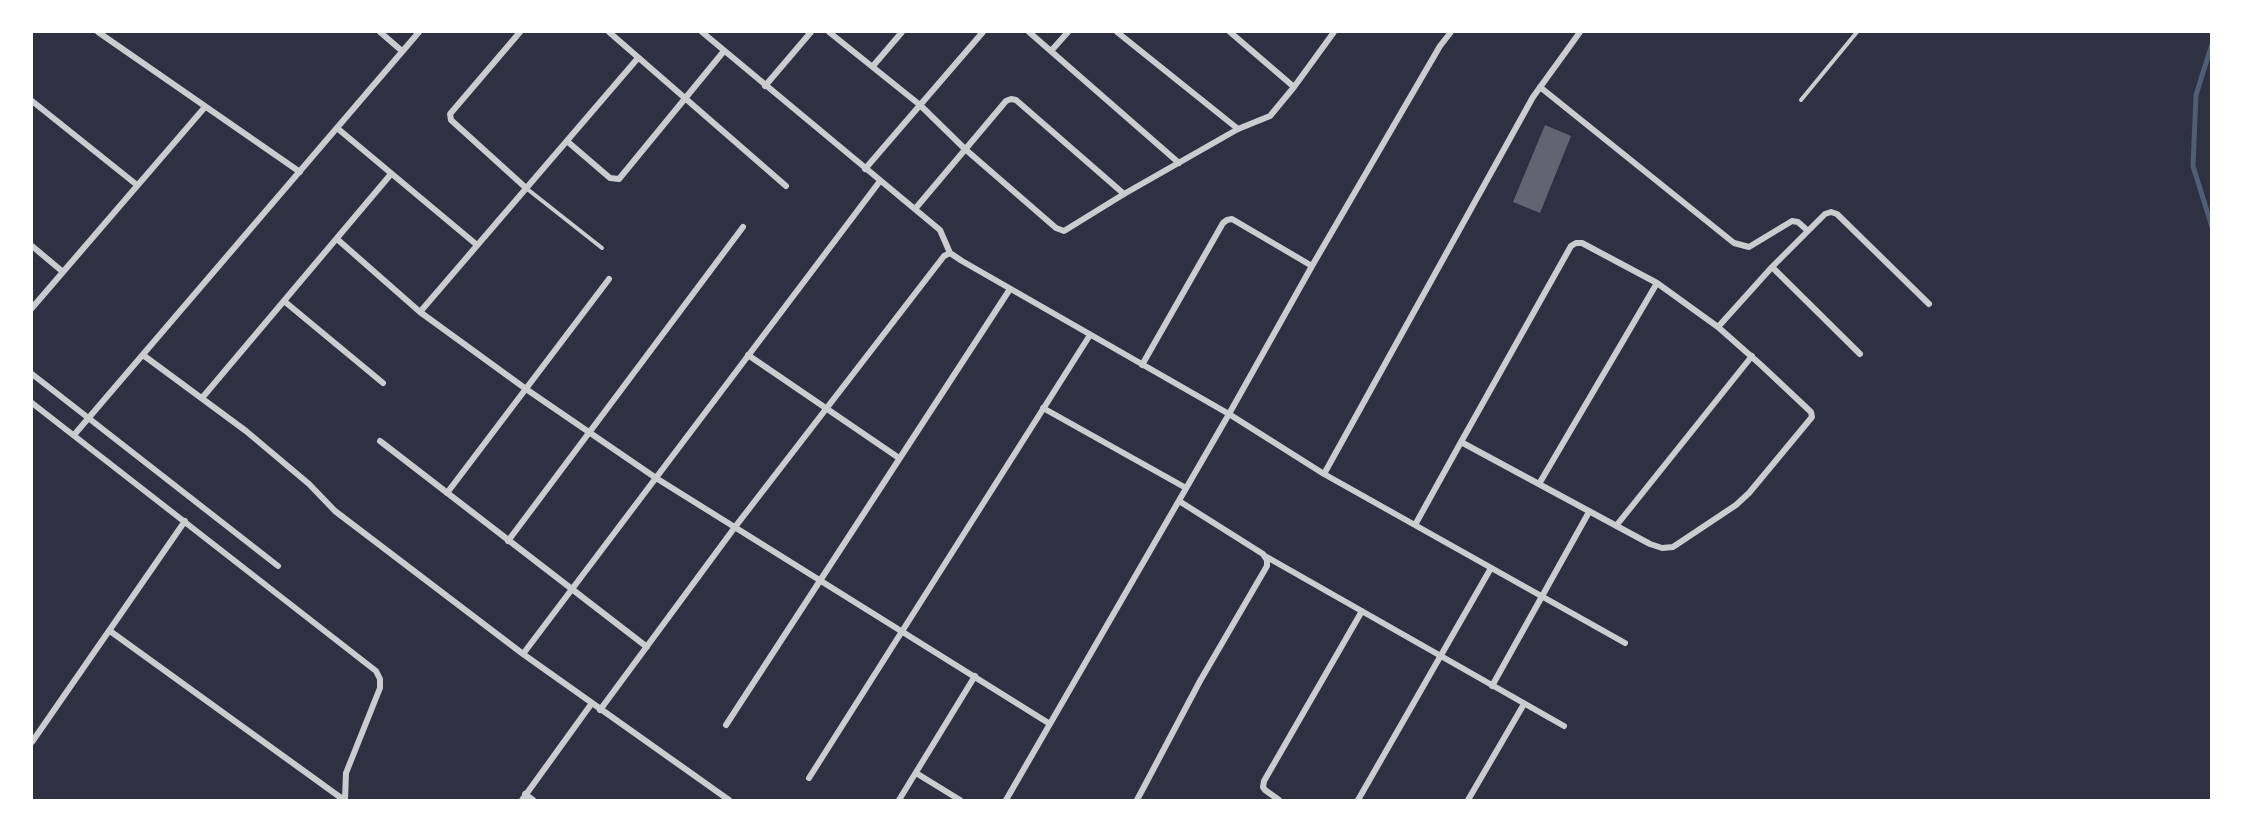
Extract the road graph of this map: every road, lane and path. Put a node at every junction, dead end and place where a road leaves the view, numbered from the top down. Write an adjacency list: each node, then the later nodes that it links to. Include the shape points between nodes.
1 (98, 32): 31 (street)
2 (380, 32): 19 (street)
3 (418, 32): 19 (street)
4 (520, 32): 43 (street, via 450,114 451,120)
5 (609, 32): 22 (street)
6 (702, 32): 20 (street)
7 (811, 32): 24 (street)
8 (829, 32): 23 (street)
9 (902, 32): 23 (street)
10 (984, 32): 30 (street)
11 (1029, 32): 21 (street)
12 (1068, 32): 21 (street)
13 (1118, 32): 33 (street)
14 (1230, 32): 25 (street)
15 (1334, 32): 25 (street)
16 (1451, 32): 53 (street)
17 (1580, 32): 26 (street)
18 (1857, 32): 28 (lane)
19 (402, 51): 32 (street)
20 (724, 51): 24 (street); 27 (street)
21 (1051, 51): 36 (street)
22 (638, 58): 27 (street); 34 (street)
23 (873, 66): 30 (street)
24 (765, 86): 37 (street)
25 (1294, 87): 33 (street, via 1270,116)
26 (1540, 87): 47 (street, via 1734,243 1749,247 1792,221); 84 (street)
27 (685, 98): 34 (street, via 619,179 610,178); 42 (street)
28 (1802, 100)
29 (32, 101): 41 (street)
30 (920, 105): 35 (street); 37 (street)
31 (205, 107): 38 (street); 41 (street)
32 (337, 128): 38 (street); 39 (street)
33 (1238, 129): 36 (street)
34 (568, 142): 43 (street)
35 (965, 149): 44 (street, via 1059,230 1069,229); 44 (street, via 1006,101 1016,100); 45 (street)
36 (1179, 163): 44 (street)
37 (866, 169): 40 (street)
38 (300, 172): 66 (street)
39 (392, 174): 48 (street); 49 (street)
40 (880, 181): 45 (street); 67 (street)
41 (137, 185): 55 (street)
42 (786, 186)
43 (526, 188): 49 (street); 51 (lane)
44 (1124, 194)
45 (915, 209): 52 (street, via 940,230)
46 (743, 227): 79 (street)
47 (1808, 231): 54 (street); 60 (street, via 1826,214 1837,214)
48 (337, 239): 59 (street); 62 (street)
49 (477, 245): 62 (street)
50 (32, 246): 55 (street)
51 (602, 248)
52 (949, 251): 58 (street); 75 (street)
53 (1312, 266): 69 (street, via 1232,219 1227,220); 77 (street)
54 (1772, 267): 63 (street); 65 (street)
55 (63, 272): 61 (street)
56 (609, 279): 72 (street)
57 (1657, 283): 63 (street); 82 (street, via 1582,243 1572,246); 86 (street)
58 (1010, 289): 64 (street); 83 (street)
59 (284, 301): 71 (street); 73 (street)
60 (1929, 304)
61 (32, 308)
62 (420, 312): 72 (street)
63 (1718, 327): 68 (street)
64 (1089, 335): 69 (street); 76 (street)
65 (1860, 354)
66 (143, 355): 73 (street); 78 (street)
67 (748, 355): 75 (street); 85 (street)
68 (1752, 356): 93 (street); 93 (street, via 1811,412 1810,422 1736,505 1673,547 1650,544)
69 (1142, 365): 77 (street)
70 (32, 374): 78 (street)
71 (383, 383)
72 (526, 389): 79 (street); 88 (street)
73 (202, 398): 107 (street, via 309,484 335,511)
74 (32, 403): 80 (street)
75 (827, 407): 83 (street); 94 (street)
76 (1043, 408): 87 (street); 104 (street)
77 (1229, 414): 84 (street); 87 (street)
78 (88, 418): 80 (street); 97 (street)
79 (588, 432): 85 (street); 95 (street)
80 (74, 435): 91 (street)
81 (380, 441): 88 (street)
82 (1461, 442): 86 (street); 92 (street)
83 (899, 458): 99 (street)
84 (1324, 474): 92 (street)
85 (656, 478): 94 (street); 100 (street)
86 (1539, 484): 90 (street)
87 (1186, 488): 89 (street)
88 (447, 493): 95 (street)
89 (1179, 501): 96 (street); 114 (street)
90 (1589, 512): 93 (street); 101 (street)
91 (185, 521): 103 (street); 121 (street, via 376,671 380,688 346,773)
92 (1415, 525): 98 (street)
93 (1617, 526)
94 (735, 527): 99 (street); 106 (street)
95 (508, 541): 100 (street)
96 (1263, 554): 102 (street); 127 (street, via 1267,566)
97 (278, 566)
98 (1491, 568): 101 (street); 108 (street)
99 (819, 580): 104 (street); 115 (street)
100 (572, 590): 106 (street); 107 (street)
101 (1541, 596): 105 (street); 110 (street)
102 (1362, 611): 108 (street); 128 (street, via 1264,781 1265,790)
103 (110, 631): 117 (street); 121 (street)
104 (901, 631): 109 (street); 119 (street)
105 (1625, 643)
106 (647, 647): 113 (street)
107 (523, 654): 111 (street)
108 (1439, 656): 110 (street); 129 (street)
109 (975, 676): 114 (street); 118 (street)
110 (1492, 686): 112 (street)
111 (592, 703): 113 (street); 120 (street)
112 (1524, 704): 116 (street); 130 (street)
113 (600, 710): 123 (street)
114 (1050, 724): 126 (street)
115 (726, 725)
116 (1564, 726)
117 (32, 742)
118 (916, 773): 124 (street); 125 (street)
119 (809, 778)
120 (523, 797): 122 (street)
121 (345, 801)
122 (533, 801)
123 (729, 801)
124 (899, 801)
125 (960, 801)
126 (1006, 801)
127 (1137, 801)
128 (1279, 801)
129 (1358, 801)
130 (1468, 801)

